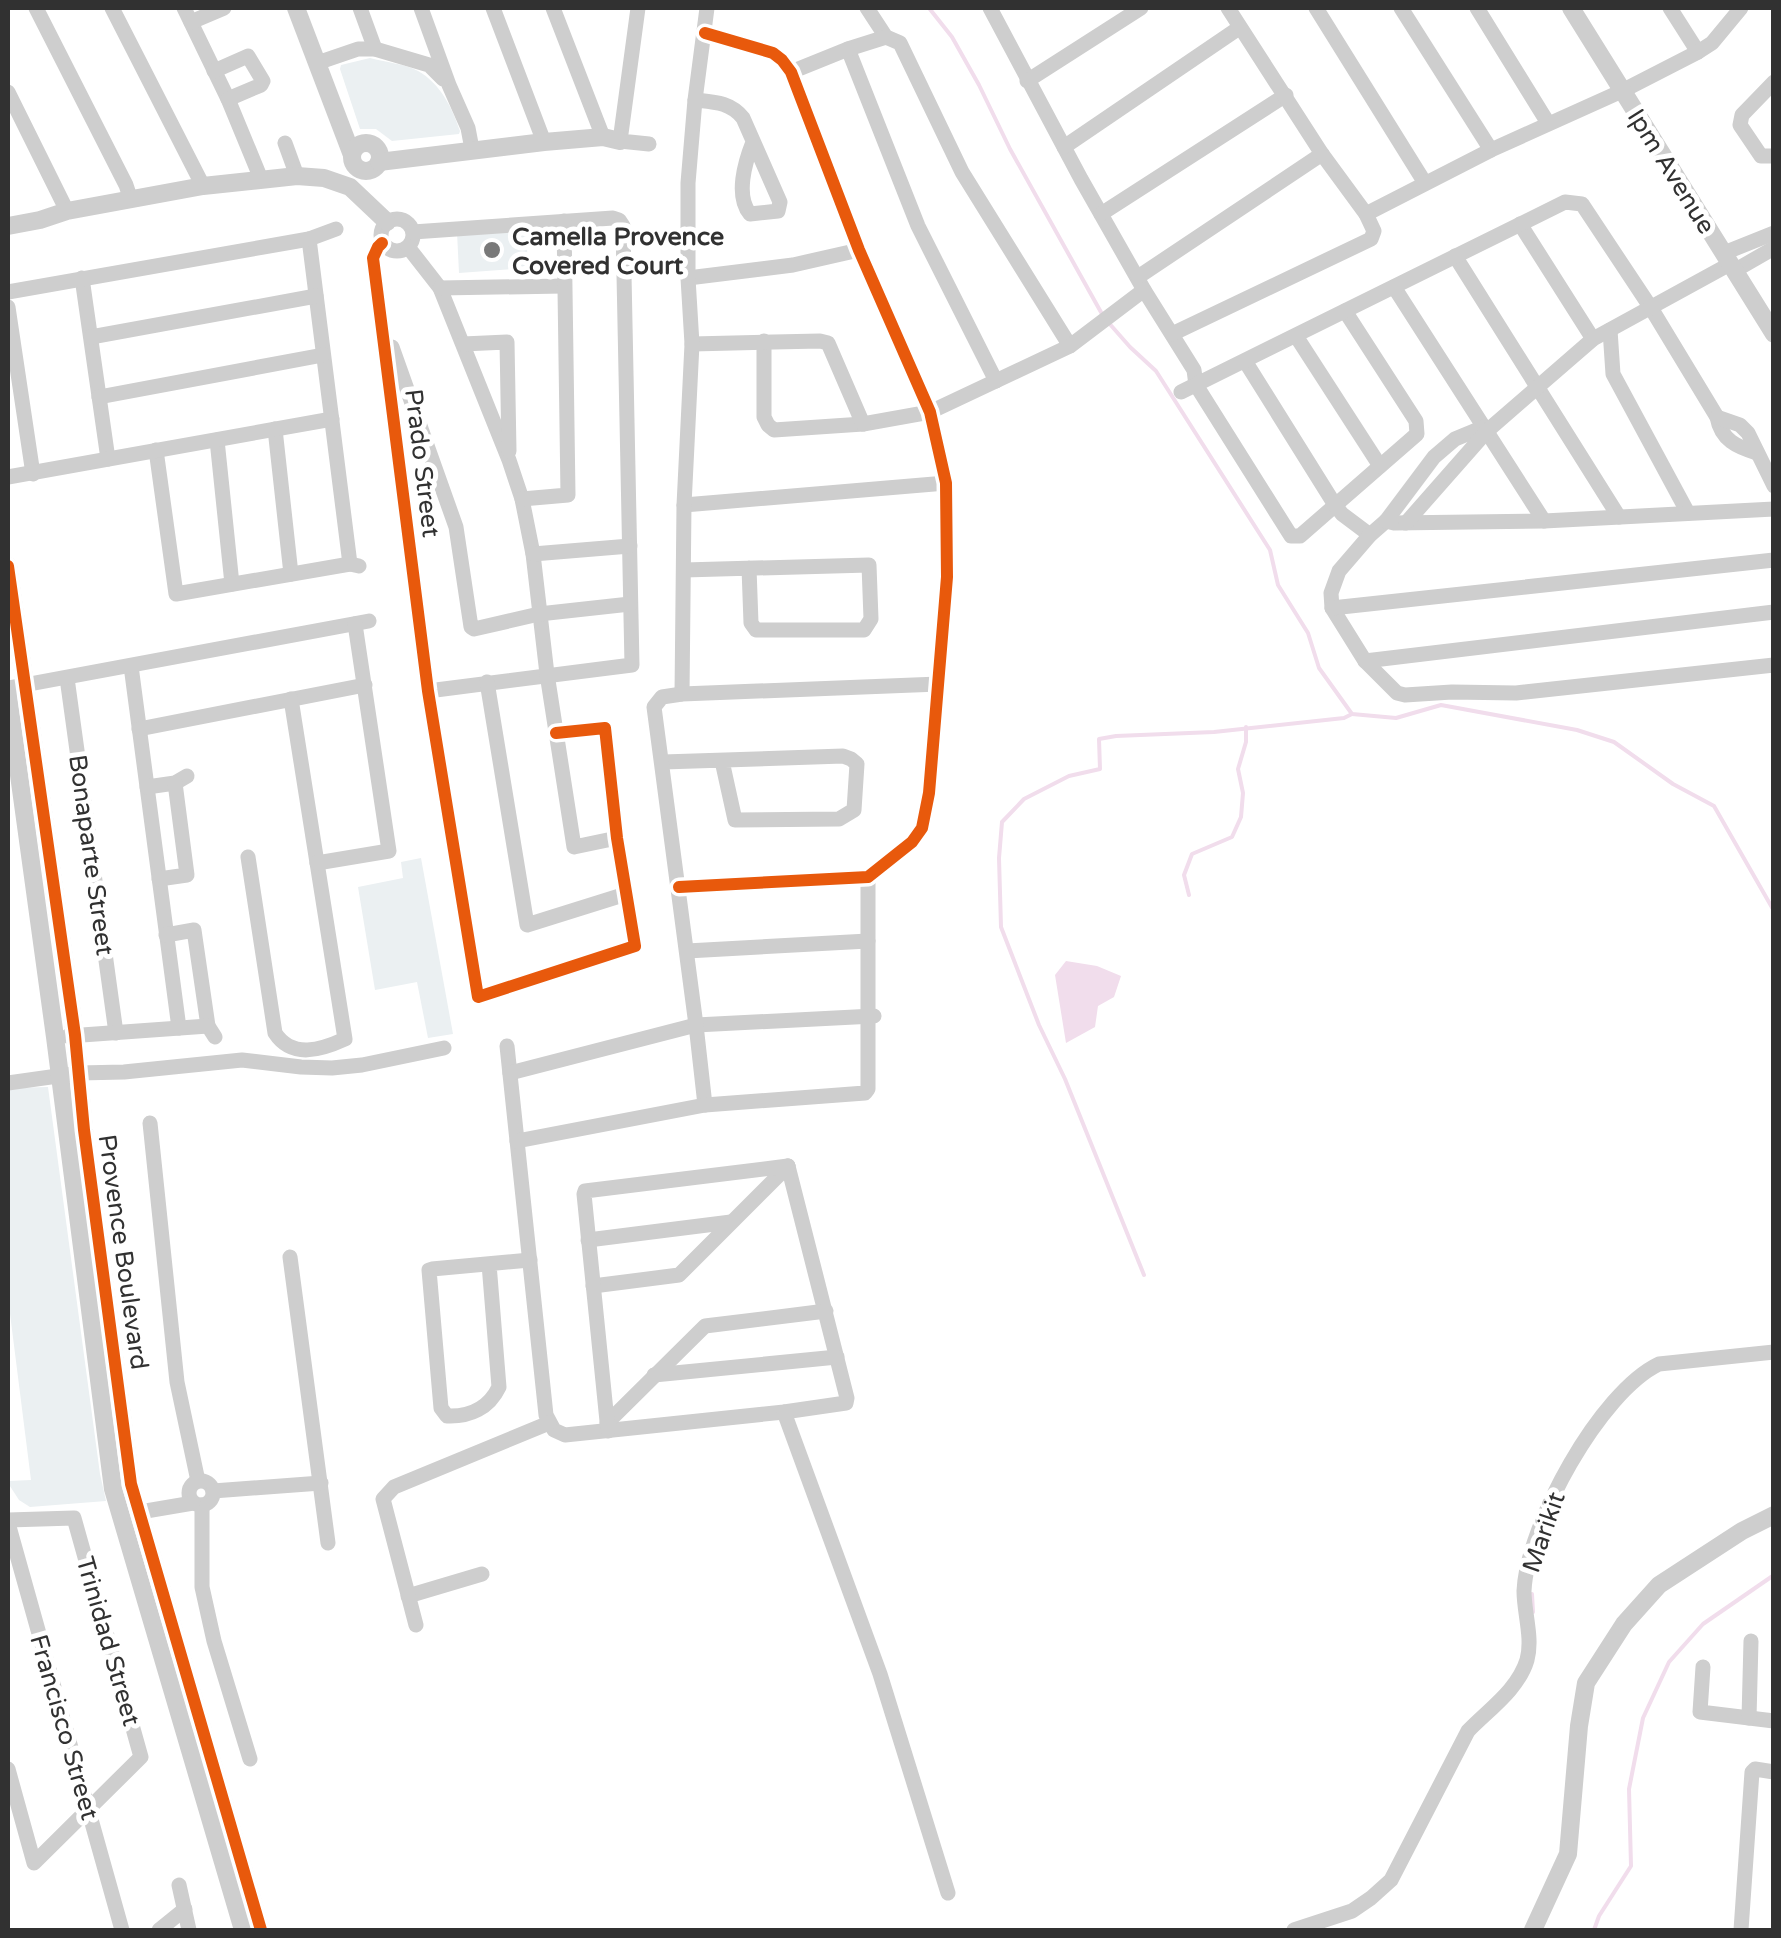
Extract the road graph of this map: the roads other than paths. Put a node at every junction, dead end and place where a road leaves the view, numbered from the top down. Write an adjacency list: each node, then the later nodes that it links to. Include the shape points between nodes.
1 (36, 8): 58 (street)
2 (112, 8): 56 (street)
3 (224, 8): 22 (street)
4 (296, 8): 30 (street)
5 (360, 8): 28 (street)
6 (421, 8): 35 (street)
7 (493, 8): 43 (street)
8 (553, 8): 42 (street)
9 (622, 8): 24 (street)
10 (638, 8): 24 (street)
11 (707, 8): 25 (street)
12 (866, 8): 26 (street)
13 (992, 8): 33 (street)
14 (1141, 8): 33 (street)
15 (1228, 8): 23 (street)
16 (1316, 8): 55 (street)
17 (1401, 8): 49 (street)
18 (1477, 8): 41 (street)
19 (1570, 8): 36 (street, Ipm Avenue)
20 (1670, 8): 29 (street)
21 (1741, 8): 29 (street)
22 (188, 15): 31 (street)
23 (1239, 28): 38 (street); 47 (street)
24 (633, 34): 42 (street)
25 (705, 34): 32 (street, via 773,53); 40 (street)
26 (886, 37): 27 (street); 96 (street, via 900,43 962,172)
27 (848, 49): 32 (street); 99 (street, via 918,226)
28 (375, 50): 30 (street); 35 (street, via 429,65)
29 (1698, 52): 36 (street)
30 (317, 63): 52 (street)
31 (214, 71): 39 (street); 39 (street, via 248,56 262,80)
32 (791, 72): 72 (street)
33 (1028, 81): 47 (street)
34 (1774, 82): 51 (street, via 1742,115 1740,126 1761,156)
35 (449, 85): 48 (street)
36 (1622, 91): 41 (street); 74 (street, Ipm Avenue)
37 (8, 92): 59 (street)
38 (1286, 94): 50 (street); 60 (street)
39 (228, 99): 54 (street)
40 (695, 100): 44 (street, via 737,111); 76 (street)
41 (1548, 123): 49 (street)
42 (612, 139): 43 (street); 46 (street)
43 (544, 142): 48 (street)
44 (753, 142)
45 (285, 143): 53 (street)
46 (649, 144)
47 (1064, 147): 60 (street)
48 (472, 149): 52 (street, via 378,162 369,144 360,145)
49 (1490, 150): 55 (street)
50 (1322, 154): 61 (street); 77 (street)
51 (1774, 156)
52 (355, 162): 57 (street)
53 (296, 176): 54 (street); 57 (street)
54 (261, 179): 56 (street)
55 (1425, 182): 61 (street)
56 (202, 186): 58 (street)
57 (350, 186): 62 (street)
58 (131, 200): 59 (street)
59 (67, 211): 65 (street)
60 (1101, 214): 77 (street)
61 (1366, 214): 88 (street, via 1372,239)
62 (387, 222): 69 (street, via 403,220); 70 (street)
63 (564, 222): 69 (street); 78 (street); 127 (street, via 612,218 622,226)
64 (1520, 224): 73 (street); 84 (street, via 1565,202 1582,204); 92 (street)
65 (8, 226)
66 (336, 229): 68 (street)
67 (1774, 232): 74 (street)
68 (309, 238): 75 (street); 82 (street)
69 (410, 240): 70 (street, via 397,252); 80 (street)
70 (382, 243): 86 (street, Prado Street, via 373,258)
71 (1774, 248): 74 (street)
72 (859, 250): 76 (street); 103 (street)
73 (1455, 256): 79 (street); 100 (street)
74 (1729, 263): 84 (street); 89 (street, Ipm Avenue)
75 (82, 278): 81 (street); 91 (street)
76 (688, 278): 95 (street)
77 (1141, 284): 88 (street); 96 (street)
78 (564, 286): 80 (street); 117 (street, via 568,495)
79 (1394, 286): 85 (street); 106 (street)
80 (440, 288): 94 (street)
81 (8, 292)
82 (316, 296): 91 (street); 97 (street)
83 (8, 307): 113 (street)
84 (1651, 308): 87 (street); 116 (street, via 1717,417 1740,425 1753,441)
85 (1345, 311): 90 (street); 112 (street, via 1416,421 1417,434)
86 (382, 320): 138 (street, via 456,527 470,627); 148 (street, Prado Street)
87 (1610, 330): 92 (street); 121 (street, via 1612,374)
88 (1172, 334): 101 (street, via 1194,370)
89 (1774, 334)
90 (1296, 336): 98 (street); 112 (street)
91 (91, 337): 102 (street)
92 (1593, 339): 100 (street)
93 (764, 342): 95 (street); 105 (street, via 828,343); 105 (street, via 764,416 774,430)
94 (462, 344): 111 (street); 111 (street, via 507,342)
95 (692, 344): 119 (street)
96 (1070, 346): 99 (street)
97 (324, 355): 102 (street); 104 (street)
98 (1245, 361): 101 (street); 118 (street)
99 (996, 381): 103 (street)
100 (1538, 388): 106 (street); 122 (street)
101 (1188, 389): 118 (street, via 1291,536 1300,536)
102 (99, 397): 110 (street)
103 (930, 412): 105 (street); 115 (street)
104 (332, 420): 107 (street); 133 (street, via 355,565)
105 (864, 424)
106 (1485, 429): 123 (street, via 1434,457); 124 (street); 125 (street)
107 (275, 430): 108 (street); 133 (street)
108 (216, 440): 109 (street); 134 (street)
109 (156, 450): 110 (street); 134 (street, via 176,594)
110 (108, 458): 113 (street)
111 (509, 460): 117 (street)
112 (1380, 466): 118 (street)
113 (33, 474): 114 (street)
114 (8, 477)
115 (946, 483): 119 (street); 145 (street)
116 (1774, 486)
117 (522, 499): 128 (street)
118 (1336, 505): 126 (street)
119 (684, 506): 132 (street)
120 (1774, 509): 121 (street)
121 (1688, 513): 122 (street)
122 (1619, 517): 124 (street)
123 (1386, 521): 125 (street); 126 (street)
124 (1544, 521): 125 (street)
125 (1406, 523)
126 (1370, 534): 136 (street, via 1339,571)
127 (630, 546): 128 (street); 135 (street)
128 (532, 554): 138 (street)
129 (1774, 560): 136 (street)
130 (8, 566): 147 (street, Provence Boulevard)
131 (749, 568): 131 (street, via 868,565 871,619 864,630 756,630); 132 (street)
132 (684, 570): 149 (street)
133 (291, 574): 134 (street)
134 (232, 584)
135 (630, 604): 138 (street); 142 (street, via 632,664)
136 (1332, 608): 139 (street)
137 (1774, 612): 139 (street)
138 (540, 614): 142 (street)
139 (1365, 661): 140 (street, via 1404,695 1516,694)
140 (1774, 665)
141 (131, 666): 143 (street); 146 (street, via 362,622); 151 (street)
142 (546, 674): 144 (street); 152 (street)
143 (68, 678): 147 (street); 169 (street, Bonaparte Street)
144 (486, 682): 148 (street); 162 (street, via 527,925)
145 (939, 684): 149 (street); 159 (street, via 922,828)
146 (364, 686): 150 (street); 158 (street, via 389,850)
147 (13, 690): 170 (street, Provence Boulevard); 171 (street, Provence Boulevard)
148 (428, 691): 162 (street, Prado Street, via 478,997 635,946)
149 (682, 694): 154 (street, via 662,697 654,707)
150 (291, 699): 151 (street); 158 (street)
151 (139, 729): 155 (street)
152 (556, 734): 156 (street, via 574,847); 156 (street, via 605,728)
153 (722, 761): 153 (street, via 843,756 857,764 854,810 839,819 735,820); 154 (street)
154 (662, 762): 161 (street)
155 (147, 787): 160 (street); 160 (street, via 181,780 186,875)
156 (617, 838): 162 (street)
157 (248, 858): 158 (street, via 274,1033 288,1047 307,1051 345,1039)
158 (317, 862)
159 (868, 876): 161 (street); 164 (street)
160 (159, 879): 163 (street)
161 (679, 887): 165 (street)
162 (626, 894)
163 (166, 936): 168 (street); 168 (street, via 200,929 212,1032)
164 (868, 941): 165 (street); 166 (street)
165 (687, 951): 167 (street)
166 (873, 1016): 167 (street); 177 (street, via 865,1094)
167 (696, 1025): 174 (street); 177 (street)
168 (178, 1028): 169 (street)
169 (116, 1032): 170 (street)
170 (75, 1035): 171 (street); 175 (street, Provence Boulevard)
171 (55, 1037): 175 (street, Provence Boulevard)
172 (506, 1046): 174 (street)
173 (444, 1048): 175 (street, via 332,1068 242,1060)
174 (510, 1073): 179 (street)
175 (70, 1075): 176 (street); 196 (street, Provence Boulevard)
176 (8, 1083)
177 (704, 1105): 179 (street)
178 (150, 1123): 194 (street, via 177,1382)
179 (517, 1141): 184 (street)
180 (788, 1166): 181 (street); 182 (street, via 587,1190); 187 (street)
181 (731, 1222): 182 (street); 186 (street, via 679,1275)
182 (588, 1240): 186 (street)
183 (290, 1257): 195 (street)
184 (530, 1260): 185 (street); 192 (street)
185 (489, 1264): 185 (street, via 499,1387 486,1407 447,1416 428,1274)
186 (593, 1286): 193 (street)
187 (826, 1311): 189 (street); 190 (street, via 704,1326)
188 (1774, 1352): 222 (street, Marikit, via 1659,1364 1596,1424 1567,1466 1530,1560 1524,1590 1529,1649 1518,1678 1468,1731 1391,1880 1352,1911)
189 (837, 1357): 190 (street); 191 (street, via 846,1403)
190 (654, 1375): 193 (street)
191 (784, 1412): 193 (street); 215 (street, via 880,1674)
192 (549, 1423): 193 (street, via 565,1435); 204 (street, via 387,1493 383,1499)
193 (608, 1427)
194 (198, 1481): 197 (street); 198 (street, via 189,1490)
195 (321, 1483): 197 (street); 202 (street)
196 (122, 1486): 199 (street, Provence Boulevard); 220 (street, Provence Boulevard)
197 (213, 1491): 198 (street, via 211,1500)
198 (198, 1504): 199 (street); 210 (street, via 202,1587)
199 (140, 1512): 221 (street, Provence Boulevard)
200 (1774, 1515): 223 (street, via 1659,1585 1586,1682 1568,1854)
201 (8, 1522): 213 (street, Francisco Street); 213 (street, Trinidad Street, via 82,1518 141,1756)
202 (328, 1543)
203 (482, 1574): 204 (street)
204 (408, 1596): 205 (street)
205 (416, 1625)
206 (1752, 1640): 208 (street)
207 (1704, 1667): 208 (street, via 1700,1712)
208 (1749, 1718): 209 (street)
209 (1774, 1721)
210 (250, 1759)
211 (8, 1769): 213 (street, via 30,1866)
212 (1774, 1772): 224 (street, via 1752,1772)
213 (88, 1808): 217 (street, Francisco Street)
214 (180, 1884): 216 (street)
215 (948, 1893)
216 (185, 1909): 218 (street); 219 (street)
217 (122, 1930)
218 (159, 1930)
219 (189, 1930)
220 (243, 1930)
221 (262, 1930)
222 (1294, 1930)
223 (1533, 1930)
224 (1741, 1930)

